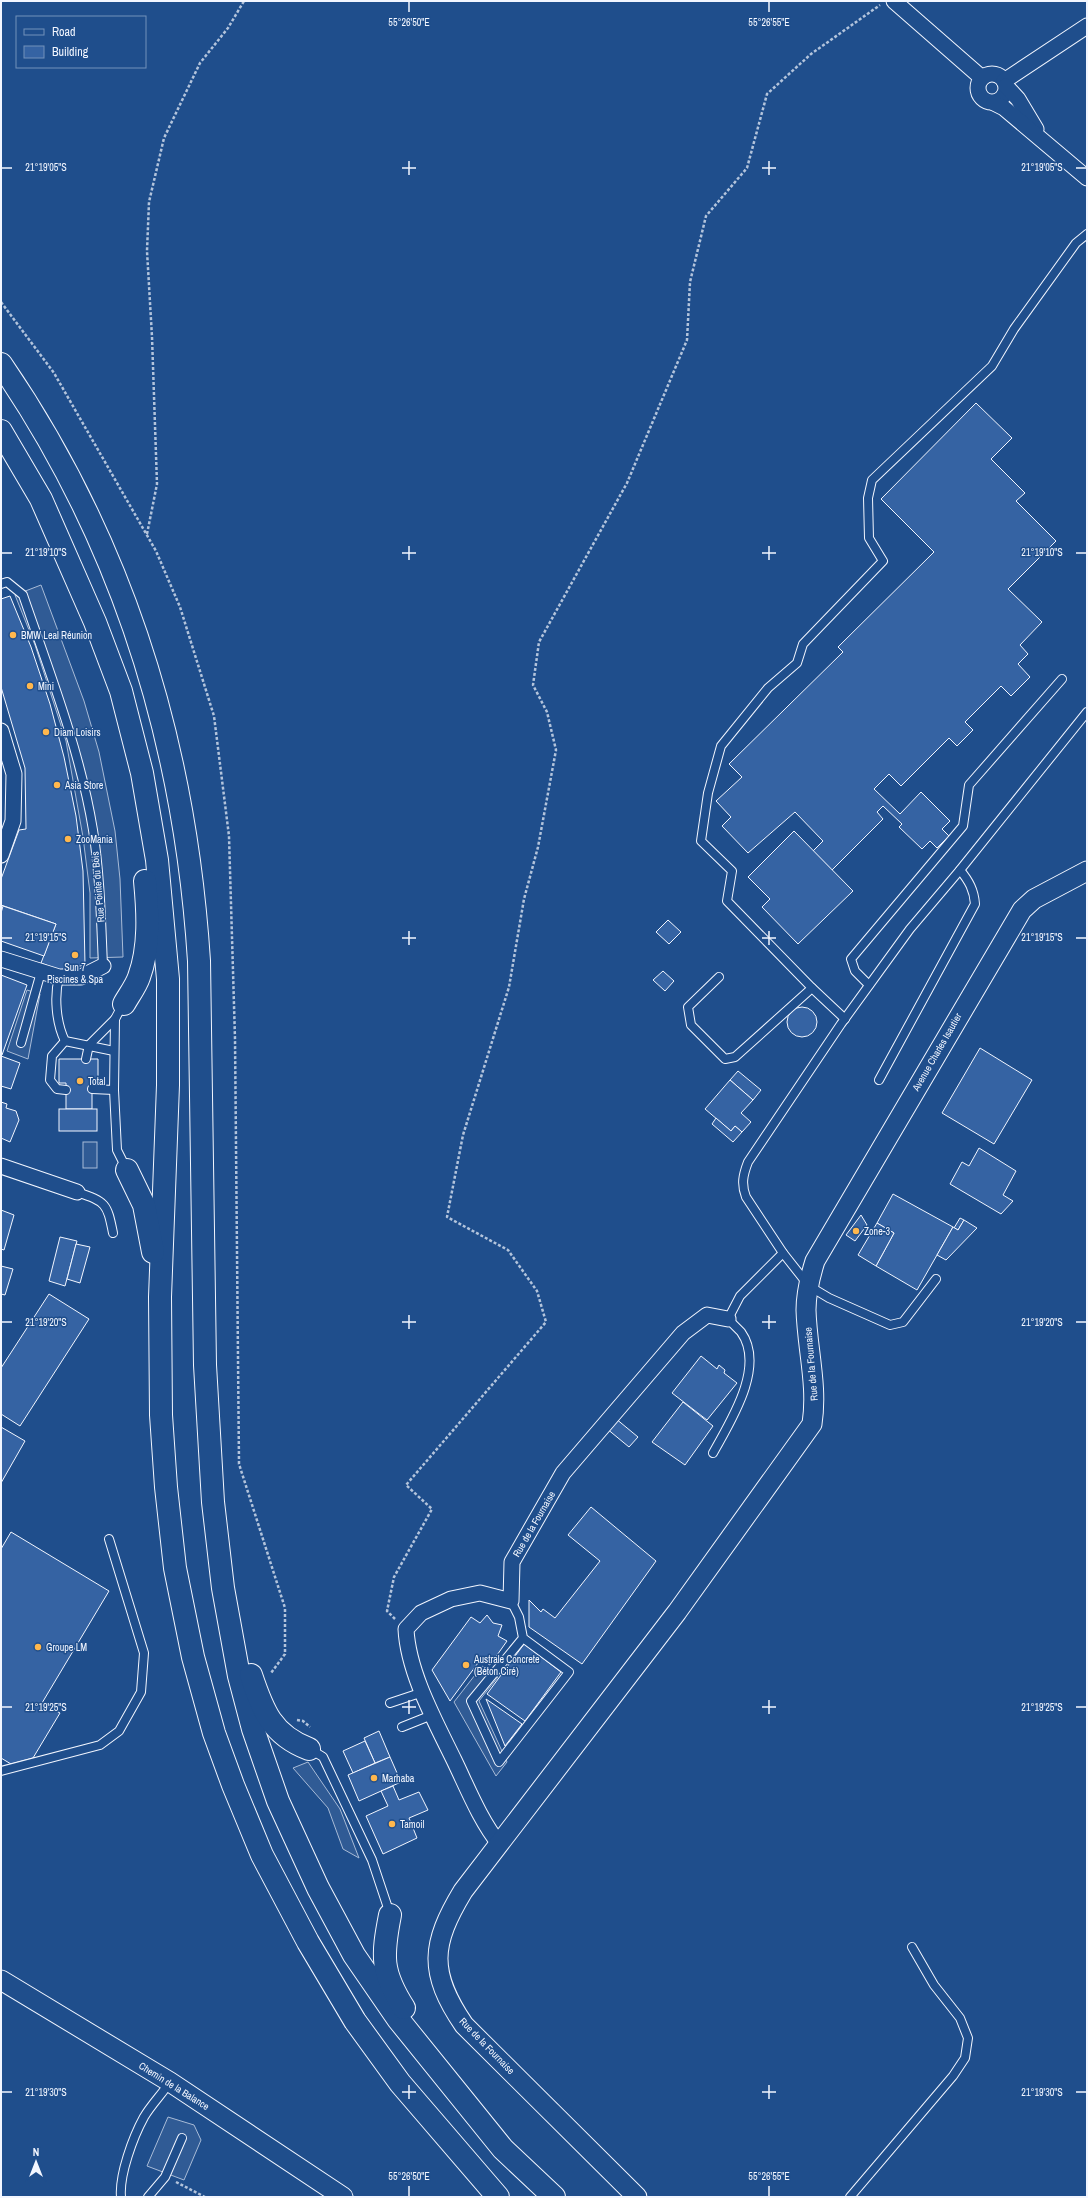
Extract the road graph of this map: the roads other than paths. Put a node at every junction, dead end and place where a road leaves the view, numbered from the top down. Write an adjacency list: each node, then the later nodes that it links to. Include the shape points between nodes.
1 (894, 1): 3 (street)
2 (1087, 26): 4 (street)
3 (982, 78): 4 (street, via 994,74); 5 (street, via 977,86 978,95 985,101)
4 (1005, 84): 5 (street, via 1002,99); 6 (street, via 1018,99)
5 (994, 103): 6 (street, via 1004,108)
6 (1043, 142): 7 (street)
7 (1087, 178)
8 (1087, 234): 25 (lane, via 1076,243 1014,329 992,366 872,480 868,498 870,538 883,561 803,644 797,663 768,688 721,746 708,793 701,841 732,871 727,901)
9 (1, 364): 49 (highway, via 50,441 83,504 112,568 156,695 186,828 195,896 200,976 204,1364 213,1502)
10 (1, 431): 11 (highway, via 41,499)
11 (66, 556): 26 (highway, via 83,621 110,703 131,788 141,847 147,903 146,954 139,978); 45 (highway, via 121,691 142,774 157,860 168,979 168,1085)
12 (1, 584): 20 (lane, Rue Pointe du Bois, via 7,582 23,595 69,732 93,829)
13 (1062, 679): 24 (lane, via 969,785 963,826 851,959 855,971)
14 (1087, 712): 17 (lane)
15 (1, 731): 16 (street, via 14,774 13,821)
16 (1, 855)
17 (960, 870): 24 (lane, via 910,929); 33 (lane, via 975,894 975,904)
18 (1087, 871): 42 (street, Avenue Charles Isautier, via 1044,893 1022,910)
19 (1, 959): 21 (street, Rue Pointe du Bois)
20 (103, 966): 22 (street, Rue Pointe du Bois, via 82,977)
21 (41, 972): 22 (street, Rue Pointe du Bois); 29 (lane)
22 (59, 977): 28 (lane, via 58,1014)
23 (719, 977): 25 (lane, via 688,1006 691,1025 725,1059 735,1057)
24 (869, 985): 27 (lane)
25 (812, 988): 27 (lane)
26 (119, 1011): 30 (lane); 31 (lane)
27 (844, 1019): 41 (lane, via 748,1162 742,1176 746,1197)
28 (65, 1041): 30 (lane); 35 (lane, via 52,1056 50,1080 56,1088)
29 (21, 1042)
30 (89, 1045): 31 (lane); 32 (lane)
31 (114, 1051): 36 (lane)
32 (86, 1059)
33 (878, 1080)
34 (92, 1089): 36 (lane)
35 (66, 1090)
36 (114, 1090): 38 (lane, via 117,1150)
37 (1, 1166): 39 (street)
38 (127, 1170): 45 (highway, via 144,1206)
39 (77, 1192): 40 (lane, via 101,1200 109,1212)
40 (113, 1234)
41 (783, 1253): 44 (lane); 46 (lane, via 740,1296)
42 (815, 1261): 44 (street, Rue de la Fournaise)
43 (936, 1280): 44 (lane, via 903,1322 895,1326 829,1298)
44 (809, 1286): 58 (street, Rue de la Fournaise, via 806,1309 815,1405 812,1424 677,1612)
45 (160, 1297): 68 (highway, via 161,1415 175,1568 193,1657 214,1733 233,1785 262,1855 308,1942 355,2021 400,2083)
46 (728, 1319): 47 (lane, via 742,1333 749,1352 747,1376 741,1401); 50 (street, Rue de la Fournaise, via 707,1316 683,1333 563,1473 512,1562)
47 (713, 1453)
48 (109, 1539): 57 (lane, via 144,1653 141,1692 119,1731 100,1745)
49 (224, 1588): 56 (highway, via 257,1693 270,1722 293,1743); 62 (highway, via 238,1676 278,1801 318,1888 354,1955 398,2019)
50 (511, 1601): 51 (lane, via 519,1617); 52 (street, via 480,1593 451,1599 421,1613 406,1629 407,1645)
51 (523, 1638): 51 (lane, via 471,1701 500,1762 569,1672)
52 (423, 1692): 53 (lane); 54 (street)
53 (390, 1703)
54 (432, 1715): 55 (lane); 58 (street, via 486,1827)
55 (402, 1727)
56 (311, 1740): 59 (lane, via 323,1757 372,1860)
57 (1, 1771)
58 (500, 1845): 70 (street, Rue de la Fournaise, via 463,1891 446,1919 437,1960 449,2003 464,2025)
59 (390, 1915): 62 (highway, via 384,1944 385,1968 399,2000)
60 (912, 1947): 71 (lane, via 934,1985 960,2018 968,2038 965,2058 953,2076)
61 (1, 1980): 63 (street, Chemin de la Balance)
62 (438, 2069): 69 (highway, via 503,2149)
63 (170, 2082): 65 (lane, via 144,2117 128,2155 120,2190); 67 (street, Chemin de la Balance)
64 (182, 2138): 66 (lane, via 165,2177)
65 (121, 2197)
66 (148, 2197)
67 (343, 2197)
68 (498, 2197)
69 (554, 2197)
70 (637, 2197)
71 (850, 2197)

